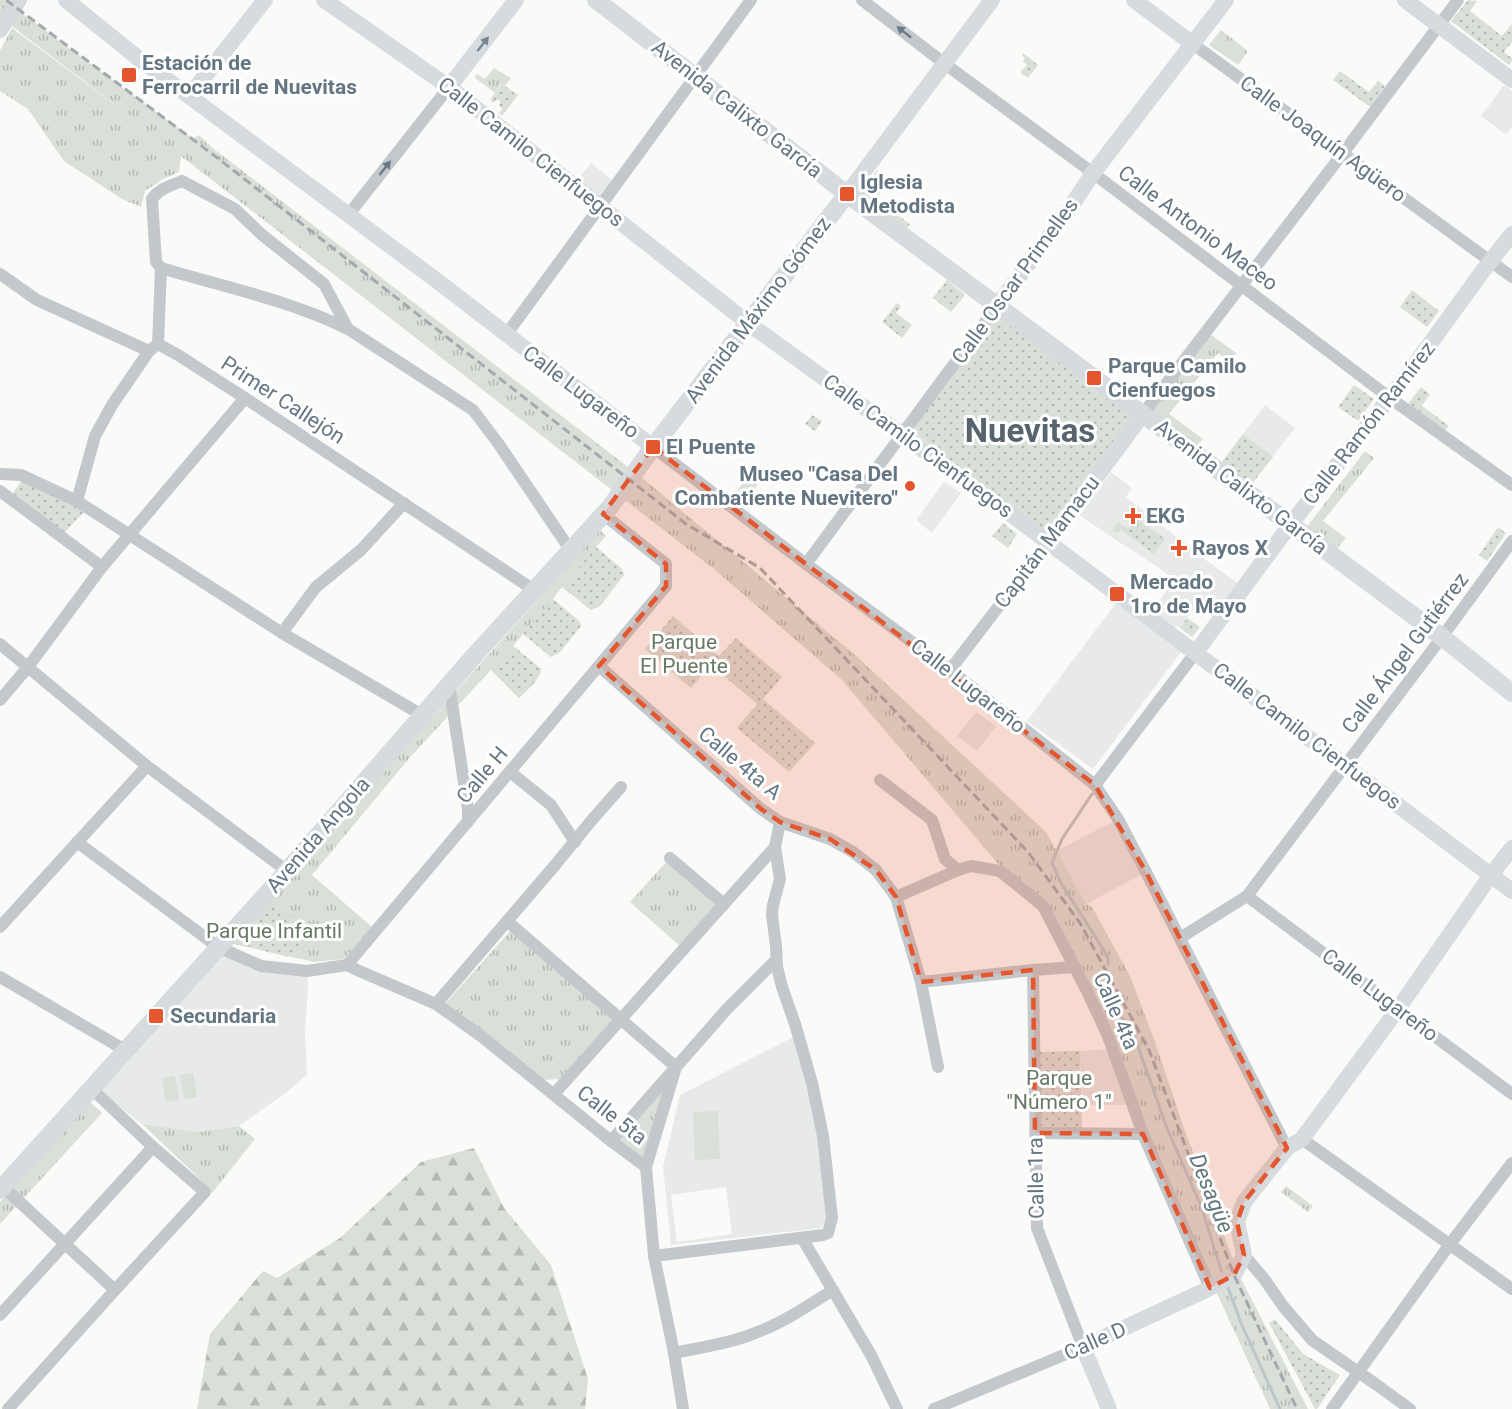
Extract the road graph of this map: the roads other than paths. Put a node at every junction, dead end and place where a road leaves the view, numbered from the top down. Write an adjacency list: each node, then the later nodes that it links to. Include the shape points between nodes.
1 (18, 0): 16 (main road)
2 (66, 0): 22 (main road, Calle Lugareño)
3 (252, 0): 22 (main road)
4 (266, 0): 22 (main road)
5 (324, 0): 21 (main road, Calle Camilo Cienfuegos)
6 (516, 0): 21 (main road, one-way to 6)
7 (596, 0): 19 (main road, Avenida Calixto García)
8 (751, 0): 19 (street)
9 (862, 0): 18 (street, Calle Antonio Maceo, one-way to 9)
10 (992, 0): 18 (main road, Avenida Máximo Gómez)
11 (1134, 0): 17 (main road, Calle Joaquín Agüero)
12 (1226, 0): 17 (main road, Calle Oscar Primelles)
13 (1405, 0): 15 (main road)
14 (1458, 0): 15 (street)
15 (1439, 25): 20 (main road); 23 (street)
16 (1, 27)
17 (1193, 44): 23 (street, Calle Joaquín Agüero); 24 (main road, Calle Oscar Primelles)
18 (945, 64): 24 (street, Calle Antonio Maceo); 25 (main road, Avenida Máximo Gómez)
19 (695, 76): 25 (main road, Avenida Calixto García); 26 (street)
20 (1512, 80)
21 (449, 87): 26 (main road, Calle Camilo Cienfuegos); 27 (street, one-way to 21)
22 (186, 92): 27 (main road, Calle Lugareño)
23 (1343, 153): 29 (street, Calle Joaquín Agüero); 33 (street)
24 (1093, 173): 33 (street, Calle Antonio Maceo); 34 (main road, Calle Oscar Primelles)
25 (847, 194): 34 (main road, Avenida Calixto García); 35 (main road, Avenida Máximo Gómez)
26 (600, 206): 35 (main road, Calle Camilo Cienfuegos); 37 (street)
27 (349, 214): 37 (main road, Calle Lugareño)
28 (1512, 234): 29 (main road, Calle Ramón Ramírez)
29 (1491, 261): 32 (street, Calle Joaquín Agüero); 40 (main road, Calle Ramón Ramírez)
30 (166, 270): 36 (street, via 243,291); 36 (street, via 156,262 152,199 164,188 182,181 235,209 324,284); 38 (street)
31 (0, 274): 38 (street, Primer Callejón, via 38,300)
32 (1512, 278)
33 (1241, 285): 40 (street, Calle Antonio Maceo); 41 (street)
34 (997, 306): 41 (main road, Avenida Calixto García); 42 (street, Calle Oscar Primelles)
35 (748, 322): 42 (main road, Calle Camilo Cienfuegos); 43 (main road, Avenida Máximo Gómez)
36 (348, 329): 54 (street, via 473,410)
37 (506, 335): 43 (main road, Calle Lugareño)
38 (154, 348): 39 (street, Primer Callejón, via 178,355); 47 (street, via 112,405 95,436)
39 (245, 398): 48 (street, Primer Callejón); 51 (street)
40 (1390, 398): 45 (street, Calle Antonio Maceo); 50 (main road, Calle Ramón Ramírez)
41 (1143, 414): 50 (main road, Avenida Calixto García); 53 (main road, Capitán Mamacu)
42 (901, 433): 53 (main road, Calle Camilo Cienfuegos); 55 (street, Calle Oscar Primelles)
43 (649, 452): 49 (main road); 55 (street, Calle Lugareño)
44 (0, 474): 47 (street, via 21,475)
45 (1512, 485)
46 (0, 491): 56 (street)
47 (77, 501): 51 (street)
48 (404, 503): 57 (street, Primer Callejón); 58 (street, via 361,550 316,587)
49 (607, 510): 54 (main road, Avenida Angola); 62 (street, Calle H, via 666,564 666,586)
50 (1290, 525): 59 (main road, Avenida Calixto García); 61 (main road, Calle Ramón Ramírez)
51 (130, 535): 56 (street); 58 (street)
52 (1512, 541): 59 (street, Calle Ángel Gutiérrez)
53 (1048, 542): 61 (main road, Calle Camilo Cienfuegos); 64 (street, Capitán Mamacu)
54 (571, 551): 57 (main road, Avenida Angola)
55 (806, 564): 64 (street, Calle Lugareño)
56 (102, 567): 63 (street)
57 (534, 590): 65 (main road, Avenida Angola)
58 (282, 633): 68 (street)
59 (1442, 637): 66 (main road, Avenida Calixto García); 69 (street, Calle Ángel Gutiérrez)
60 (0, 644): 63 (street)
61 (1196, 652): 69 (main road, Calle Camilo Cienfuegos); 73 (street, Calle Ramón Ramírez)
62 (599, 666): 71 (street, Calle H); 76 (street, Calle 4ta A)
63 (28, 667): 67 (street); 70 (street)
64 (950, 670): 73 (street, Calle Lugareño)
65 (449, 684): 68 (main road, Avenida Angola); 75 (street)
66 (1512, 693)
67 (0, 700)
68 (422, 715): 83 (main road, Avenida Angola)
69 (1346, 765): 84 (main road, Calle Camilo Cienfuegos); 86 (street, Calle Ángel Gutiérrez)
70 (147, 766): 77 (street); 83 (street)
71 (510, 772): 75 (street, Calle H); 78 (street, via 551,805)
72 (879, 780): 82 (street, via 932,820 945,859)
73 (1095, 785): 91 (street, Calle Lugareño, via 1118,819)
74 (621, 787): 78 (street)
75 (468, 822): 94 (street, Calle H)
76 (780, 822): 79 (street); 87 (street, Calle 4ta A, via 830,839 853,852 876,870)
77 (77, 842): 90 (street); 92 (street)
78 (575, 842): 89 (street)
79 (775, 847): 88 (street); 93 (street, via 780,879 772,915)
80 (1512, 849): 84 (main road)
81 (670, 858): 88 (street)
82 (958, 870): 87 (street, Calle 4ta); 95 (street, Calle 4ta, via 971,866 1000,871 1043,906)
83 (287, 871): 92 (main road, Avenida Angola)
84 (1491, 875): 85 (main road, Calle Camilo Cienfuegos); 100 (main road)
85 (1512, 891)
86 (1247, 896): 91 (street, Calle Ángel Gutiérrez); 100 (street, Calle Lugareño)
87 (896, 897): 98 (street, Calle 4ta A)
88 (724, 904): 101 (street)
89 (507, 921): 99 (street); 101 (street)
90 (0, 927)
91 (1180, 938): 111 (street, Calle Lugareño)
92 (218, 947): 94 (street, via 261,966 307,971); 102 (main road, Avenida Angola)
93 (776, 960): 103 (street); 116 (street, via 815,1097 832,1218 828,1233)
94 (347, 965): 99 (street, Calle 5ta)
95 (1075, 967): 96 (street); 109 (street, Calle 4ta, via 1108,1036)
96 (1034, 970): 98 (street); 108 (street, Calle 1ra)
97 (0, 977): 102 (street)
98 (921, 982): 104 (street, Calle 4ta A)
99 (436, 1004): 106 (street, Calle 5ta)
100 (1398, 1009): 107 (street, Calle Lugareño); 111 (main road)
101 (621, 1019): 103 (street); 106 (street)
102 (125, 1050): 105 (main road, Avenida Angola)
103 (676, 1067): 110 (street); 114 (street)
104 (938, 1067)
105 (91, 1088): 112 (street); 115 (main road, Avenida Angola)
106 (554, 1094): 110 (street, Calle 5ta)
107 (1512, 1094)
108 (1035, 1133): 109 (street); 126 (street, Calle 1ra, via 1037,1228)
109 (1143, 1134): 121 (street, Calle 4ta)
110 (611, 1141): 114 (street, Calle 5ta)
111 (1295, 1143): 118 (street); 119 (main road, via 1244,1202 1237,1222)
112 (153, 1147): 117 (street); 123 (street, via 205,1192)
113 (1512, 1163): 118 (street)
114 (646, 1167): 120 (street, Calle 5ta)
115 (1, 1187): 117 (street)
116 (802, 1238): 120 (street); 124 (street)
117 (65, 1244): 123 (street); 125 (street)
118 (1450, 1244): 122 (street); 128 (street)
119 (1244, 1255): 121 (main road, via 1234,1275); 128 (street, via 1312,1340)
120 (654, 1256): 127 (street, Calle 5ta)
121 (1219, 1283): 126 (main road, Calle D)
122 (1512, 1289)
123 (115, 1290): 129 (street)
124 (833, 1290): 127 (street, via 759,1332); 131 (street)
125 (0, 1315)
126 (1083, 1347): 132 (street, Calle D); 133 (main road, Calle 1ra)
127 (674, 1353): 130 (street, Calle 5ta)
128 (1358, 1371): 134 (street); 135 (street)
129 (8, 1409)
130 (683, 1409)
131 (897, 1409)
132 (934, 1409)
133 (1109, 1409)
134 (1332, 1409)
135 (1410, 1409)

